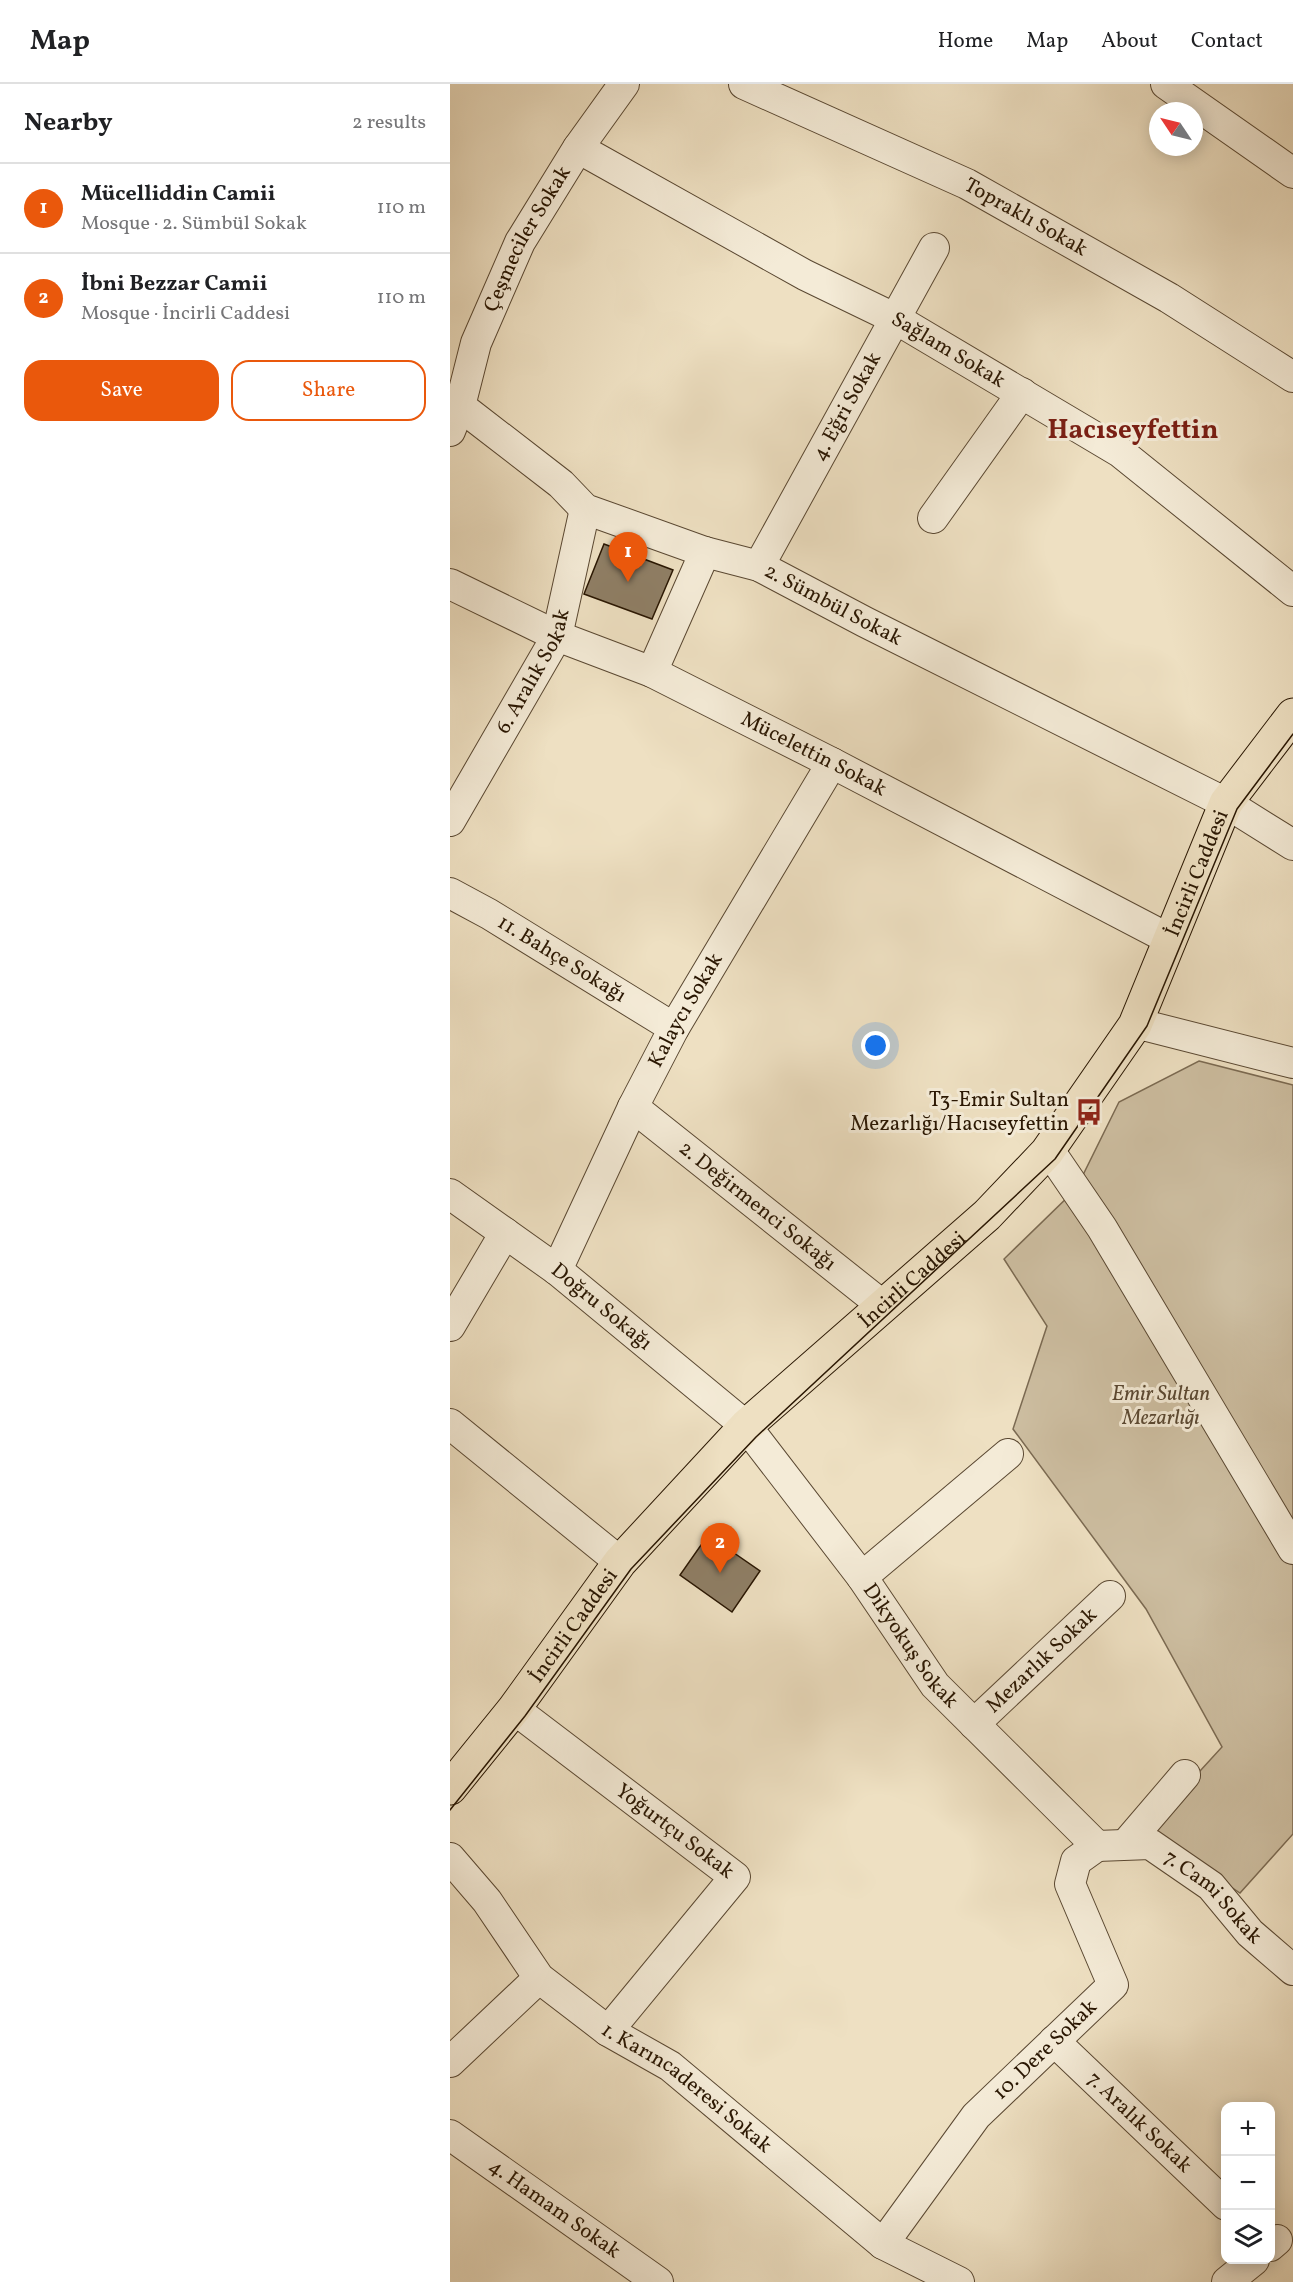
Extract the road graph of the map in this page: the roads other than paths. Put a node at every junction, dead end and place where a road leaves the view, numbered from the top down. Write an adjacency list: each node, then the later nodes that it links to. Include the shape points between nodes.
1 (624, 84): 4 (street, Çeşmeciler Sokak)
2 (744, 84): 8 (street, Topraklı Sokak, via 967,184 1169,298)
3 (1166, 84): 5 (street)
4 (578, 148): 7 (street, Sağlam Sokak, via 805,275); 10 (street, Çeşmeciler Sokak, via 520,242 476,343)
5 (1293, 174)
6 (934, 248): 7 (street, 4. Eğri Sokak)
7 (896, 319): 9 (street, Sağlam Sokak); 14 (street, 4. Eğri Sokak)
8 (1293, 377)
9 (1022, 393): 12 (street); 16 (street, Sağlam Sokak, via 1120,452)
10 (453, 413): 11 (street, 2. Sümbül Sokak, via 561,484)
11 (585, 510): 13 (street, 2. Sümbül Sokak); 17 (street, 6. Aralık Sokak)
12 (933, 518)
13 (705, 552): 14 (street, 2. Sümbül Sokak); 18 (street)
14 (759, 566): 21 (street, 2. Sümbül Sokak)
15 (450, 585): 17 (street, Mücelettin Sokak)
16 (1293, 591)
17 (557, 636): 18 (street, Mücelettin Sokak); 22 (street, 6. Aralık Sokak)
18 (652, 672): 20 (street, Mücelettin Sokak)
19 (1293, 715): 21 (main road, İncirli Caddesi)
20 (832, 763): 25 (street, Mücelettin Sokak); 27 (street, Kalaycı Sokak)
21 (1226, 803): 23 (street, 2. Sümbül Sokak); 25 (main road, İncirli Caddesi)
22 (450, 821)
23 (1293, 845)
24 (450, 893): 27 (street, 11. Bahçe Sokağı)
25 (1171, 940): 26 (main road, İncirli Caddesi)
26 (1135, 1025): 28 (street); 30 (main road, İncirli Caddesi)
27 (674, 1028): 29 (street, Kalaycı Sokak)
28 (1293, 1063)
29 (633, 1107): 33 (street, Kalaycı Sokak); 34 (street, 2. Değirmenci Sokağı)
30 (1047, 1152): 34 (main road, İncirli Caddesi, via 987,1215); 39 (street, via 1102,1228)
31 (450, 1194): 32 (street, Doğru Sokağı)
32 (505, 1233): 33 (street, Doğru Sokağı); 35 (street)
33 (557, 1270): 37 (street, Doğru Sokağı)
34 (882, 1305): 37 (main road, İncirli Caddesi)
35 (450, 1326)
36 (450, 1424): 40 (street)
37 (746, 1426): 40 (main road, İncirli Caddesi); 41 (street, Dikyokuş Sokak)
38 (1008, 1454): 41 (street)
39 (1293, 1549)
40 (620, 1562): 43 (main road, İncirli Caddesi)
41 (862, 1577): 44 (street, Dikyokuş Sokak, via 935,1685)
42 (1110, 1596): 44 (street, Mezarlık Sokak)
43 (514, 1709): 46 (main road, İncirli Caddesi); 51 (street, Yoğurtçu Sokak, via 735,1877)
44 (974, 1724): 47 (street, Dikyokuş Sokak)
45 (1185, 1774): 47 (street)
46 (450, 1788)
47 (1112, 1845): 49 (street, 7. Cami Sokak, via 1150,1844 1211,1886 1250,1933); 52 (street, 10. Dere Sokak, via 1076,1861 1070,1884 1113,1984)
48 (450, 1858): 50 (street, 1. Karıncaderesi Sokak, via 487,1901)
49 (1293, 1970)
50 (539, 1978): 51 (street, 1. Karıncaderesi Sokak); 53 (street)
51 (608, 2031): 56 (street, 1. Karıncaderesi Sokak, via 670,2066)
52 (1054, 2041): 55 (street, 7. Aralık Sokak); 56 (street, 10. Dere Sokak, via 976,2116)
53 (450, 2062)
54 (450, 2134): 58 (street, 4. Hamam Sokak)
55 (1221, 2200)
56 (883, 2244): 59 (street, 1. Karıncaderesi Sokak)
57 (1248, 2264): 60 (street)
58 (658, 2282)
59 (958, 2282)
60 (1227, 2282)

